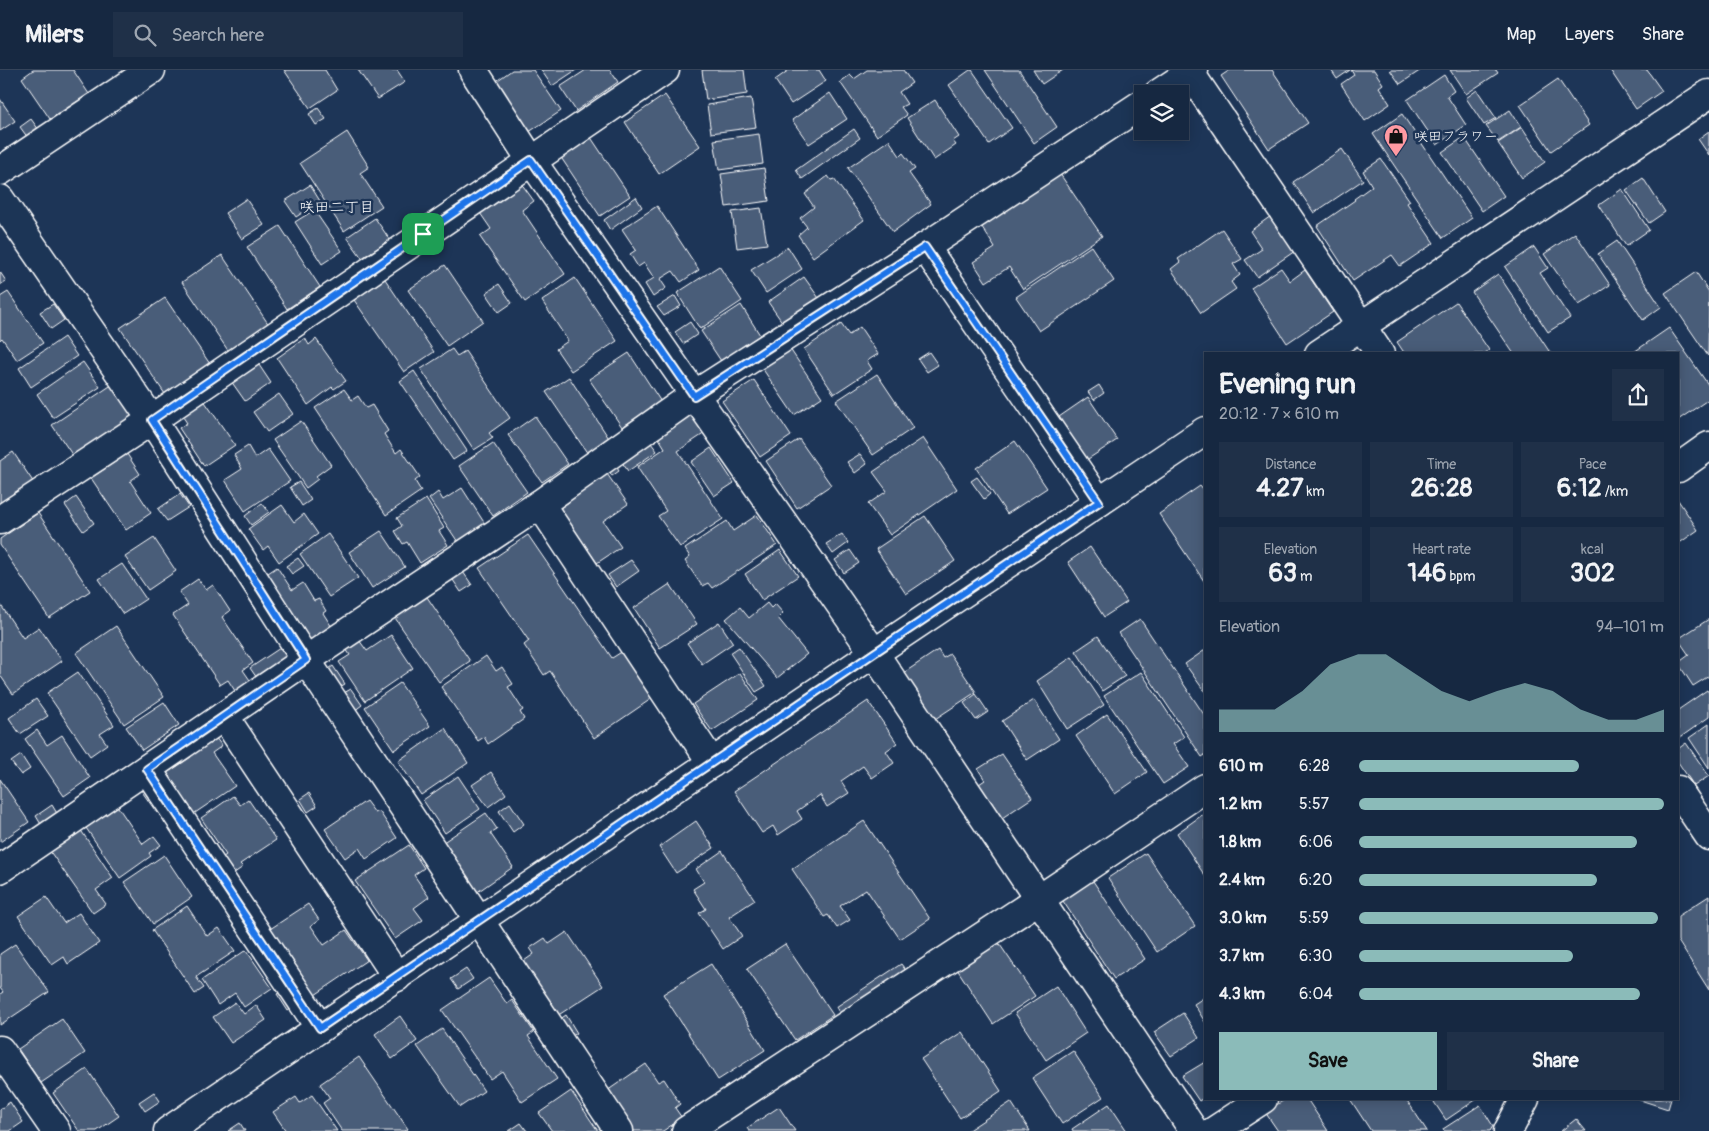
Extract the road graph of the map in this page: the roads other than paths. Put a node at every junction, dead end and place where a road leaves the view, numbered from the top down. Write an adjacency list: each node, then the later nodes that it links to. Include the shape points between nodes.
1 (473, 70): 8 (street)
2 (665, 70): 8 (street)
3 (1191, 71): 5 (street); 12 (street)
4 (139, 73): 9 (street)
5 (1171, 85)
6 (1709, 94): 12 (street)
7 (1134, 109): 11 (street)
8 (531, 160): 15 (street); 16 (street)
9 (0, 171)
10 (0, 200): 16 (street)
11 (925, 247): 15 (street); 20 (street)
12 (1361, 326): 13 (street); 14 (street)
13 (1322, 352)
14 (1379, 352)
15 (694, 396): 21 (street); 23 (street)
16 (152, 420): 22 (street); 24 (street)
17 (1204, 432): 20 (street)
18 (1709, 446): 19 (street)
19 (1679, 467)
20 (1099, 502): 23 (street)
21 (540, 504): 24 (street); 26 (street)
22 (0, 520)
23 (874, 653): 26 (street); 33 (street)
24 (306, 660): 25 (street); 34 (street)
25 (224, 716): 27 (street); 35 (street)
26 (712, 763): 34 (street)
27 (147, 769): 32 (street); 36 (street)
28 (1204, 789): 33 (street)
29 (1679, 792): 30 (street)
30 (1693, 814): 31 (street)
31 (1709, 836)
32 (0, 869)
33 (1038, 900): 43 (street); 44 (street)
34 (478, 920): 35 (street); 42 (street)
35 (397, 977): 36 (street)
36 (320, 1028): 41 (street)
37 (0, 1050): 40 (street)
38 (1261, 1100): 45 (street)
39 (1525, 1100): 46 (street)
40 (56, 1131)
41 (168, 1131)
42 (619, 1131)
43 (686, 1131)
44 (1194, 1131)
45 (1214, 1131)
46 (1508, 1131)

